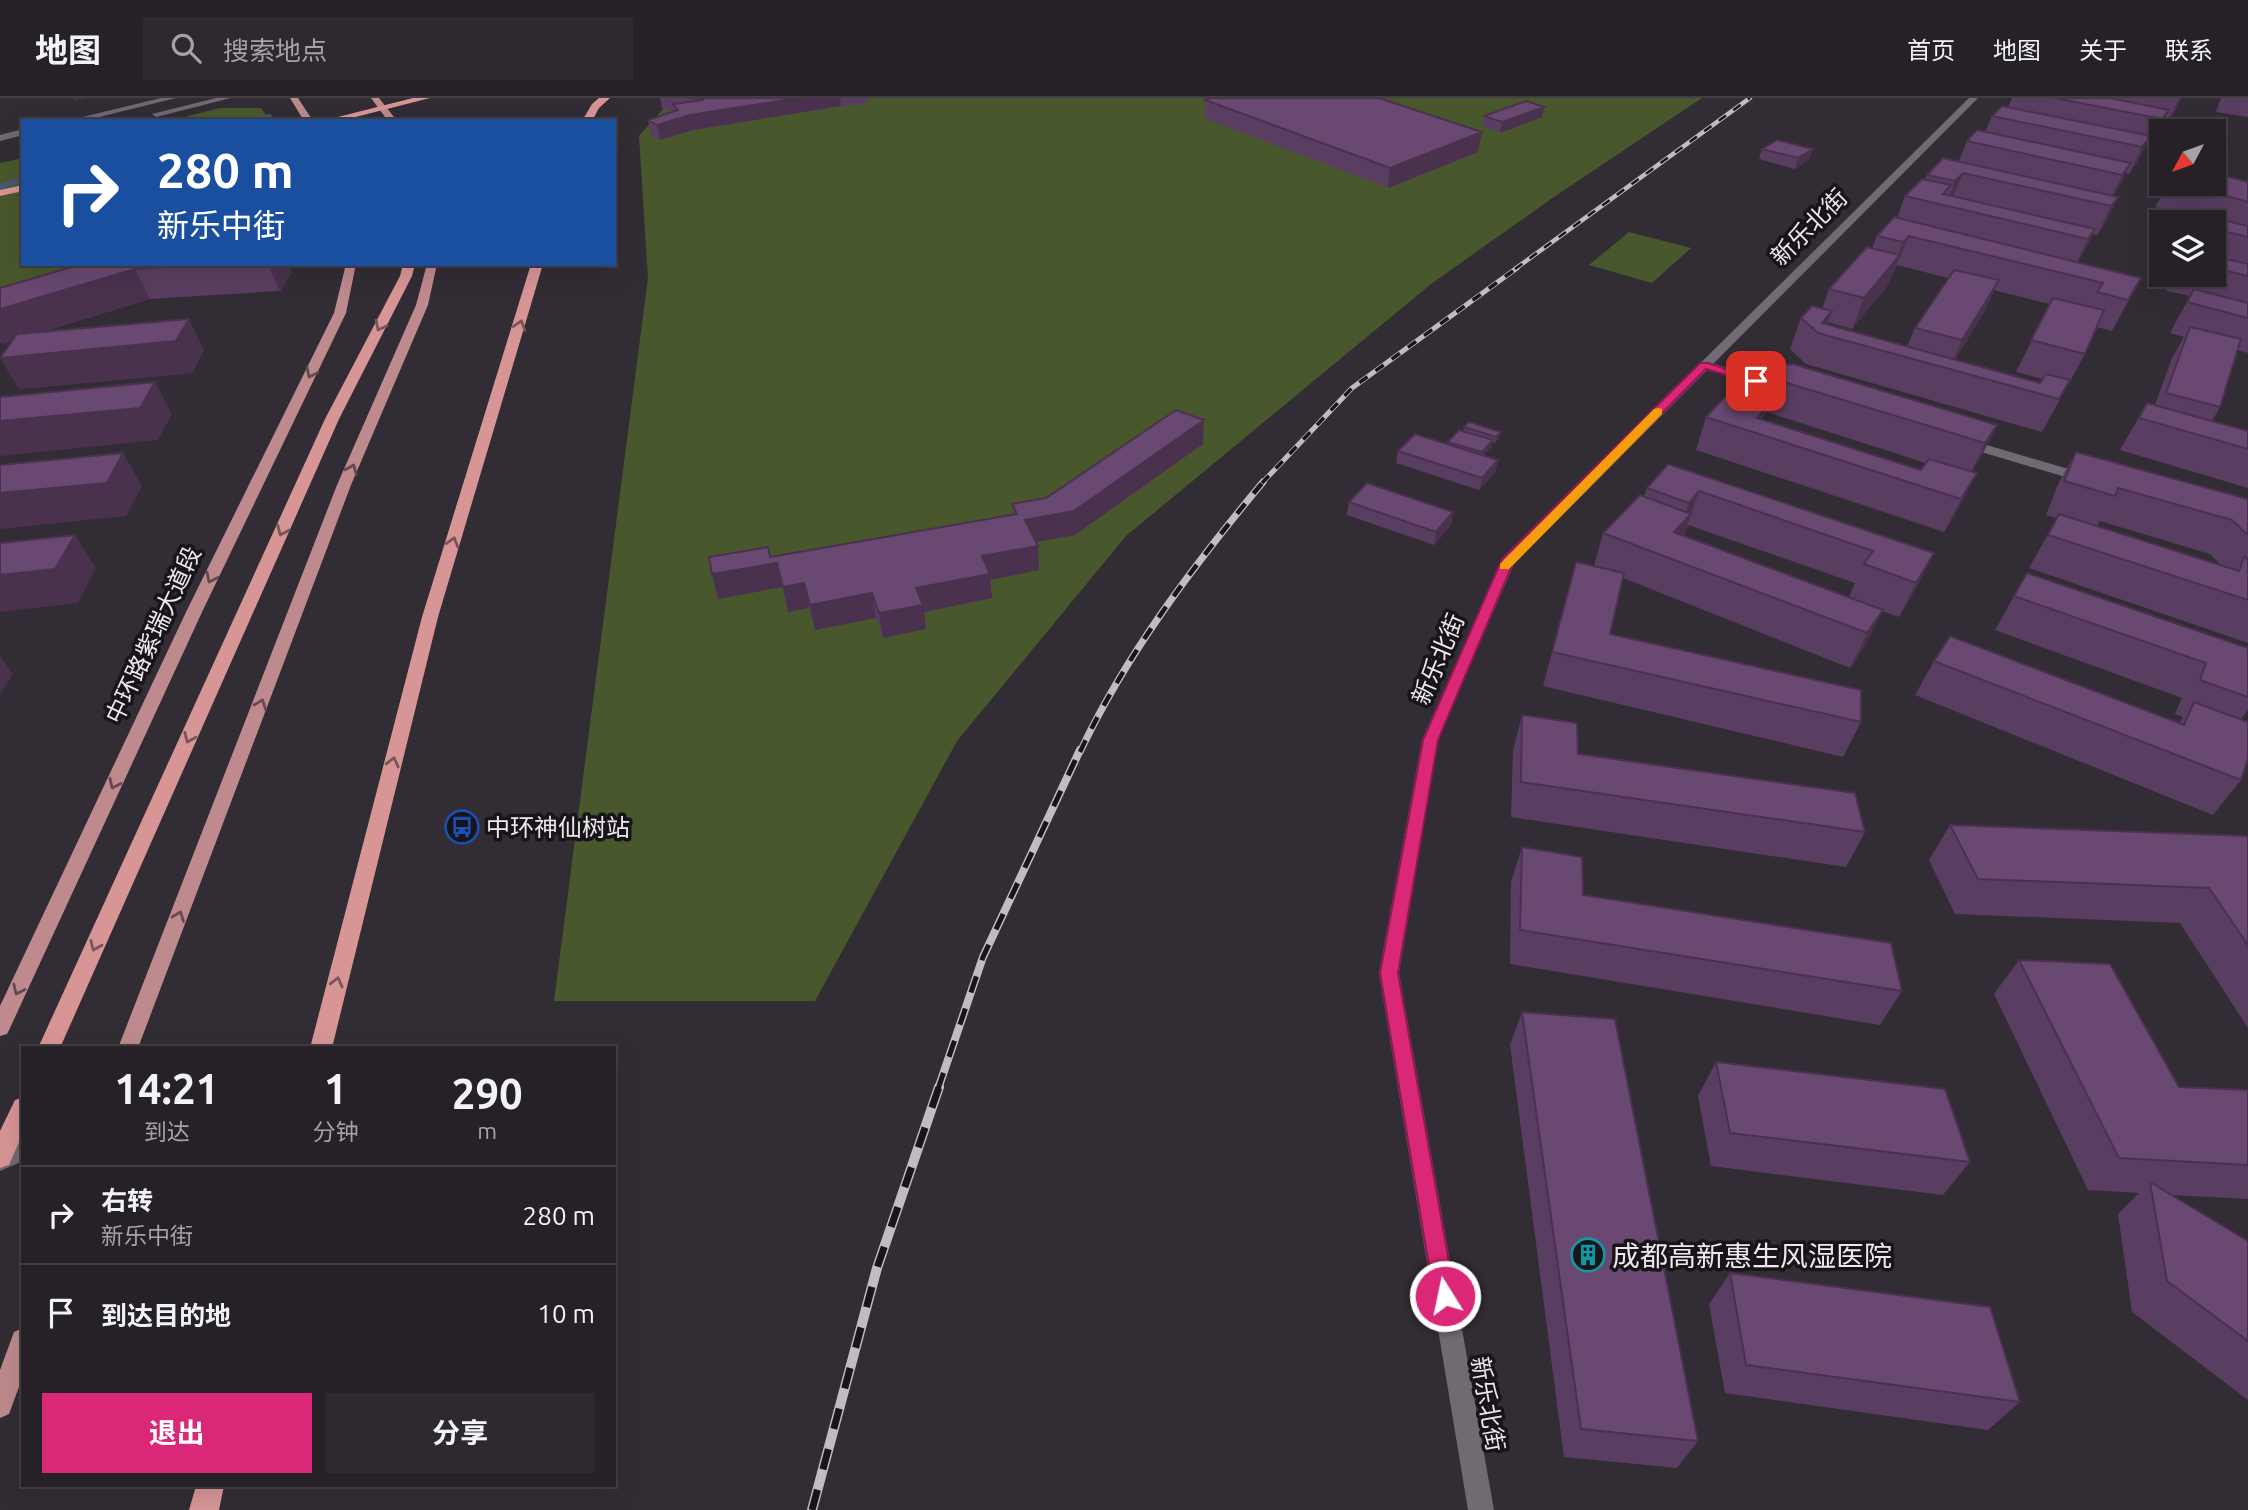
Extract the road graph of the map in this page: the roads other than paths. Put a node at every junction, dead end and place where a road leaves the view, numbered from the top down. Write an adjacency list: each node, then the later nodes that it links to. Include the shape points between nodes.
1 (172, 98): 10 (street)
2 (226, 98): 9 (street)
3 (294, 98): 11 (main road)
4 (358, 98): 13 (highway, via 352,110)
5 (375, 98): 14 (main road)
6 (425, 98): 12 (highway)
7 (604, 98): 15 (highway)
8 (1974, 98): 26 (street, 新乐北街)
9 (151, 115)
10 (79, 119)
11 (308, 119)
12 (336, 119)
13 (356, 119)
14 (391, 119)
15 (588, 119)
16 (21, 133): 17 (street)
17 (0, 138)
18 (11, 146): 19 (street)
19 (0, 149)
20 (21, 188): 21 (highway)
21 (0, 193)
22 (351, 266): 30 (main road, 中环路紫瑞大道段, one-way to 30, via 340,313)
23 (408, 266): 31 (highway, one-way to 31, via 332,419)
24 (432, 266): 32 (main road, one-way to 24, via 344,485 422,305)
25 (536, 266): 33 (highway, one-way to 25, via 430,617)
26 (1704, 365): 27 (street); 41 (street, 新乐北街, via 1507,562 1430,740 1389,973)
27 (1769, 384)
28 (1950, 438): 29 (street)
29 (2096, 482)
30 (0, 1028)
31 (50, 1046)
32 (129, 1046)
33 (322, 1046)
34 (21, 1112): 36 (highway)
35 (21, 1152): 36 (street)
36 (0, 1159)
37 (21, 1346): 38 (main road)
38 (0, 1405)
39 (210, 1487): 40 (highway)
40 (204, 1510)
41 (1481, 1510)

